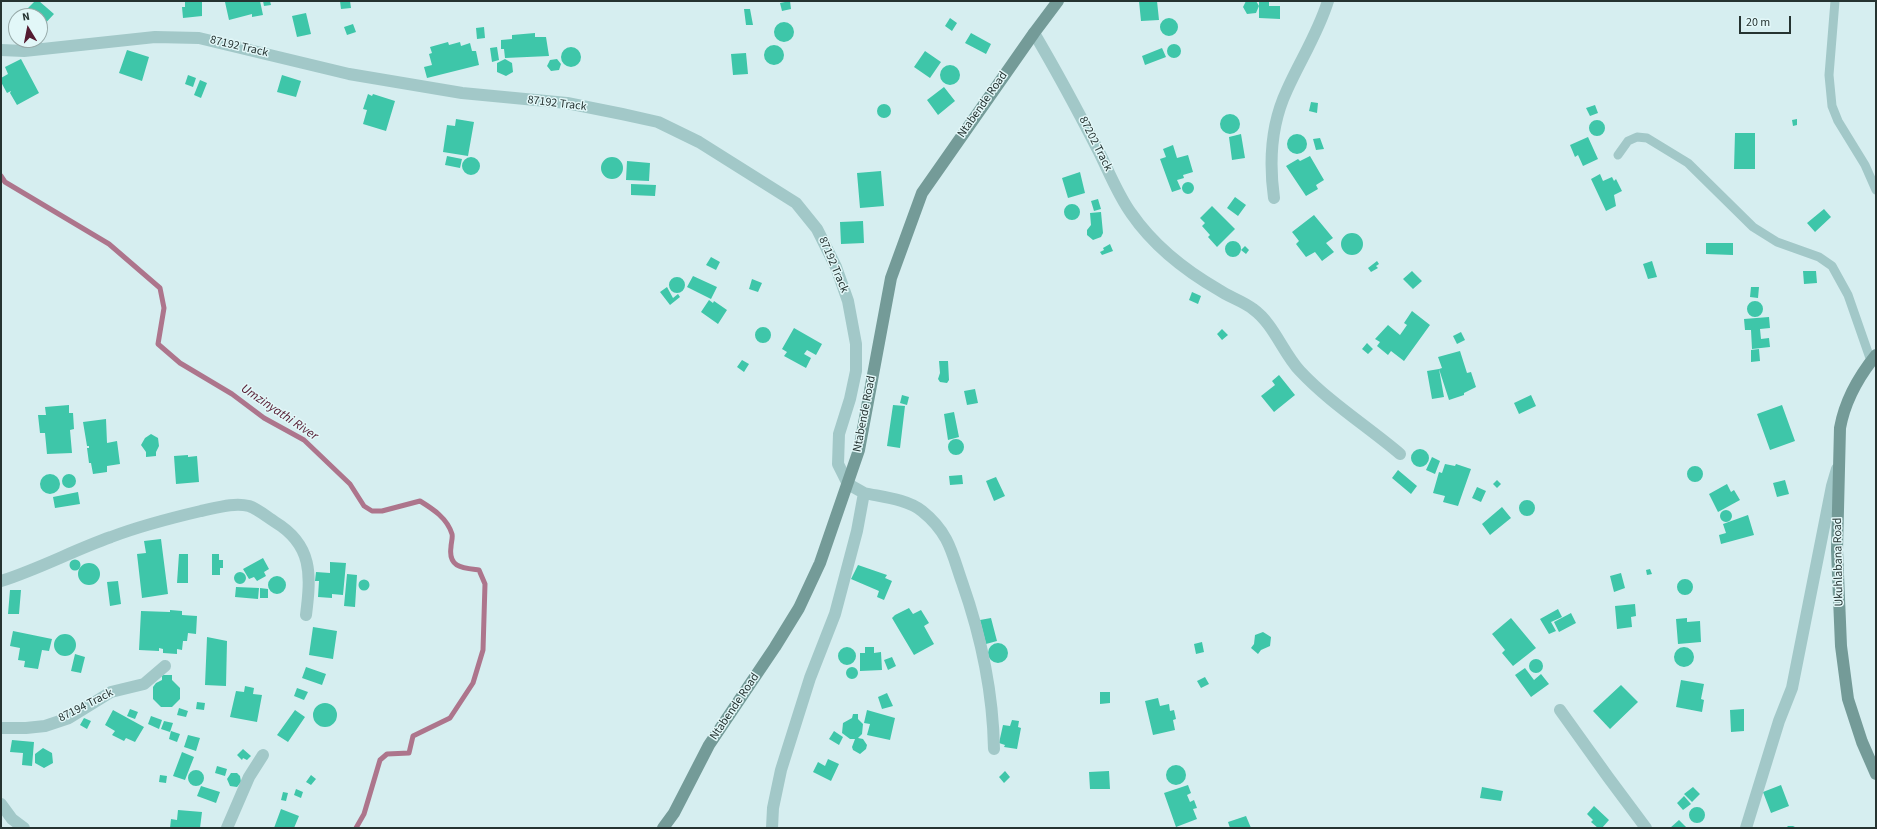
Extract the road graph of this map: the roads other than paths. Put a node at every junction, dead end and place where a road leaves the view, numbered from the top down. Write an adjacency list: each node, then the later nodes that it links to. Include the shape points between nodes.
1 (1058, 1): 4 (street, Ntabende Road)
2 (1328, 1): 8 (street, via 1320,26 1286,90 1279,110 1271,159)
3 (1834, 1): 7 (lane, via 1829,75 1832,106)
4 (1034, 32): 10 (street, 87202 Track, via 1061,78 1130,213 1163,249 1190,272 1253,309 1294,365 1306,377); 12 (street, Ntabende Road, via 922,193 891,278 859,450)
5 (1, 50): 12 (street, 87192 Track, via 31,50 155,37 199,38 349,74 462,93 567,103 622,114 658,122 699,142 796,203 817,229 836,267 848,301 856,344 856,371 839,434 837,455 840,472)
6 (1618, 155): 9 (lane, via 1628,141 1637,137 1647,138 1688,163 1752,227 1777,242 1820,257 1832,266 1848,295)
7 (1876, 190)
8 (1274, 198)
9 (1874, 358): 11 (street, Ukuhlabana Road, via 1865,368 1844,409 1840,428)
10 (1400, 454)
11 (1839, 463): 21 (street, Ukuhlabana Road, via 1837,550 1843,665 1848,700); 28 (street, via 1832,486 1792,688)
12 (848, 484): 13 (street); 25 (street, Ntabende Road, via 820,563 799,608 709,745 674,813)
13 (864, 493): 19 (street, via 900,501 920,510 936,524 947,540 971,608 990,688); 26 (street, via 857,531 835,614 810,678 781,770 773,808)
14 (1, 581): 15 (street, via 144,526 219,508 250,506 279,524 295,537 301,547 307,561 309,578)
15 (306, 615)
16 (165, 666): 18 (street, 87194 Track, via 144,684 111,692 69,718 45,726)
17 (1560, 710): 27 (street)
18 (1, 728)
19 (994, 749)
20 (263, 755): 24 (street, via 250,777)
21 (1876, 774)
22 (1, 804): 23 (street, via 12,819)
23 (24, 828)
24 (228, 828)
25 (663, 828)
26 (772, 828)
27 (1646, 828)
28 (1746, 828)

